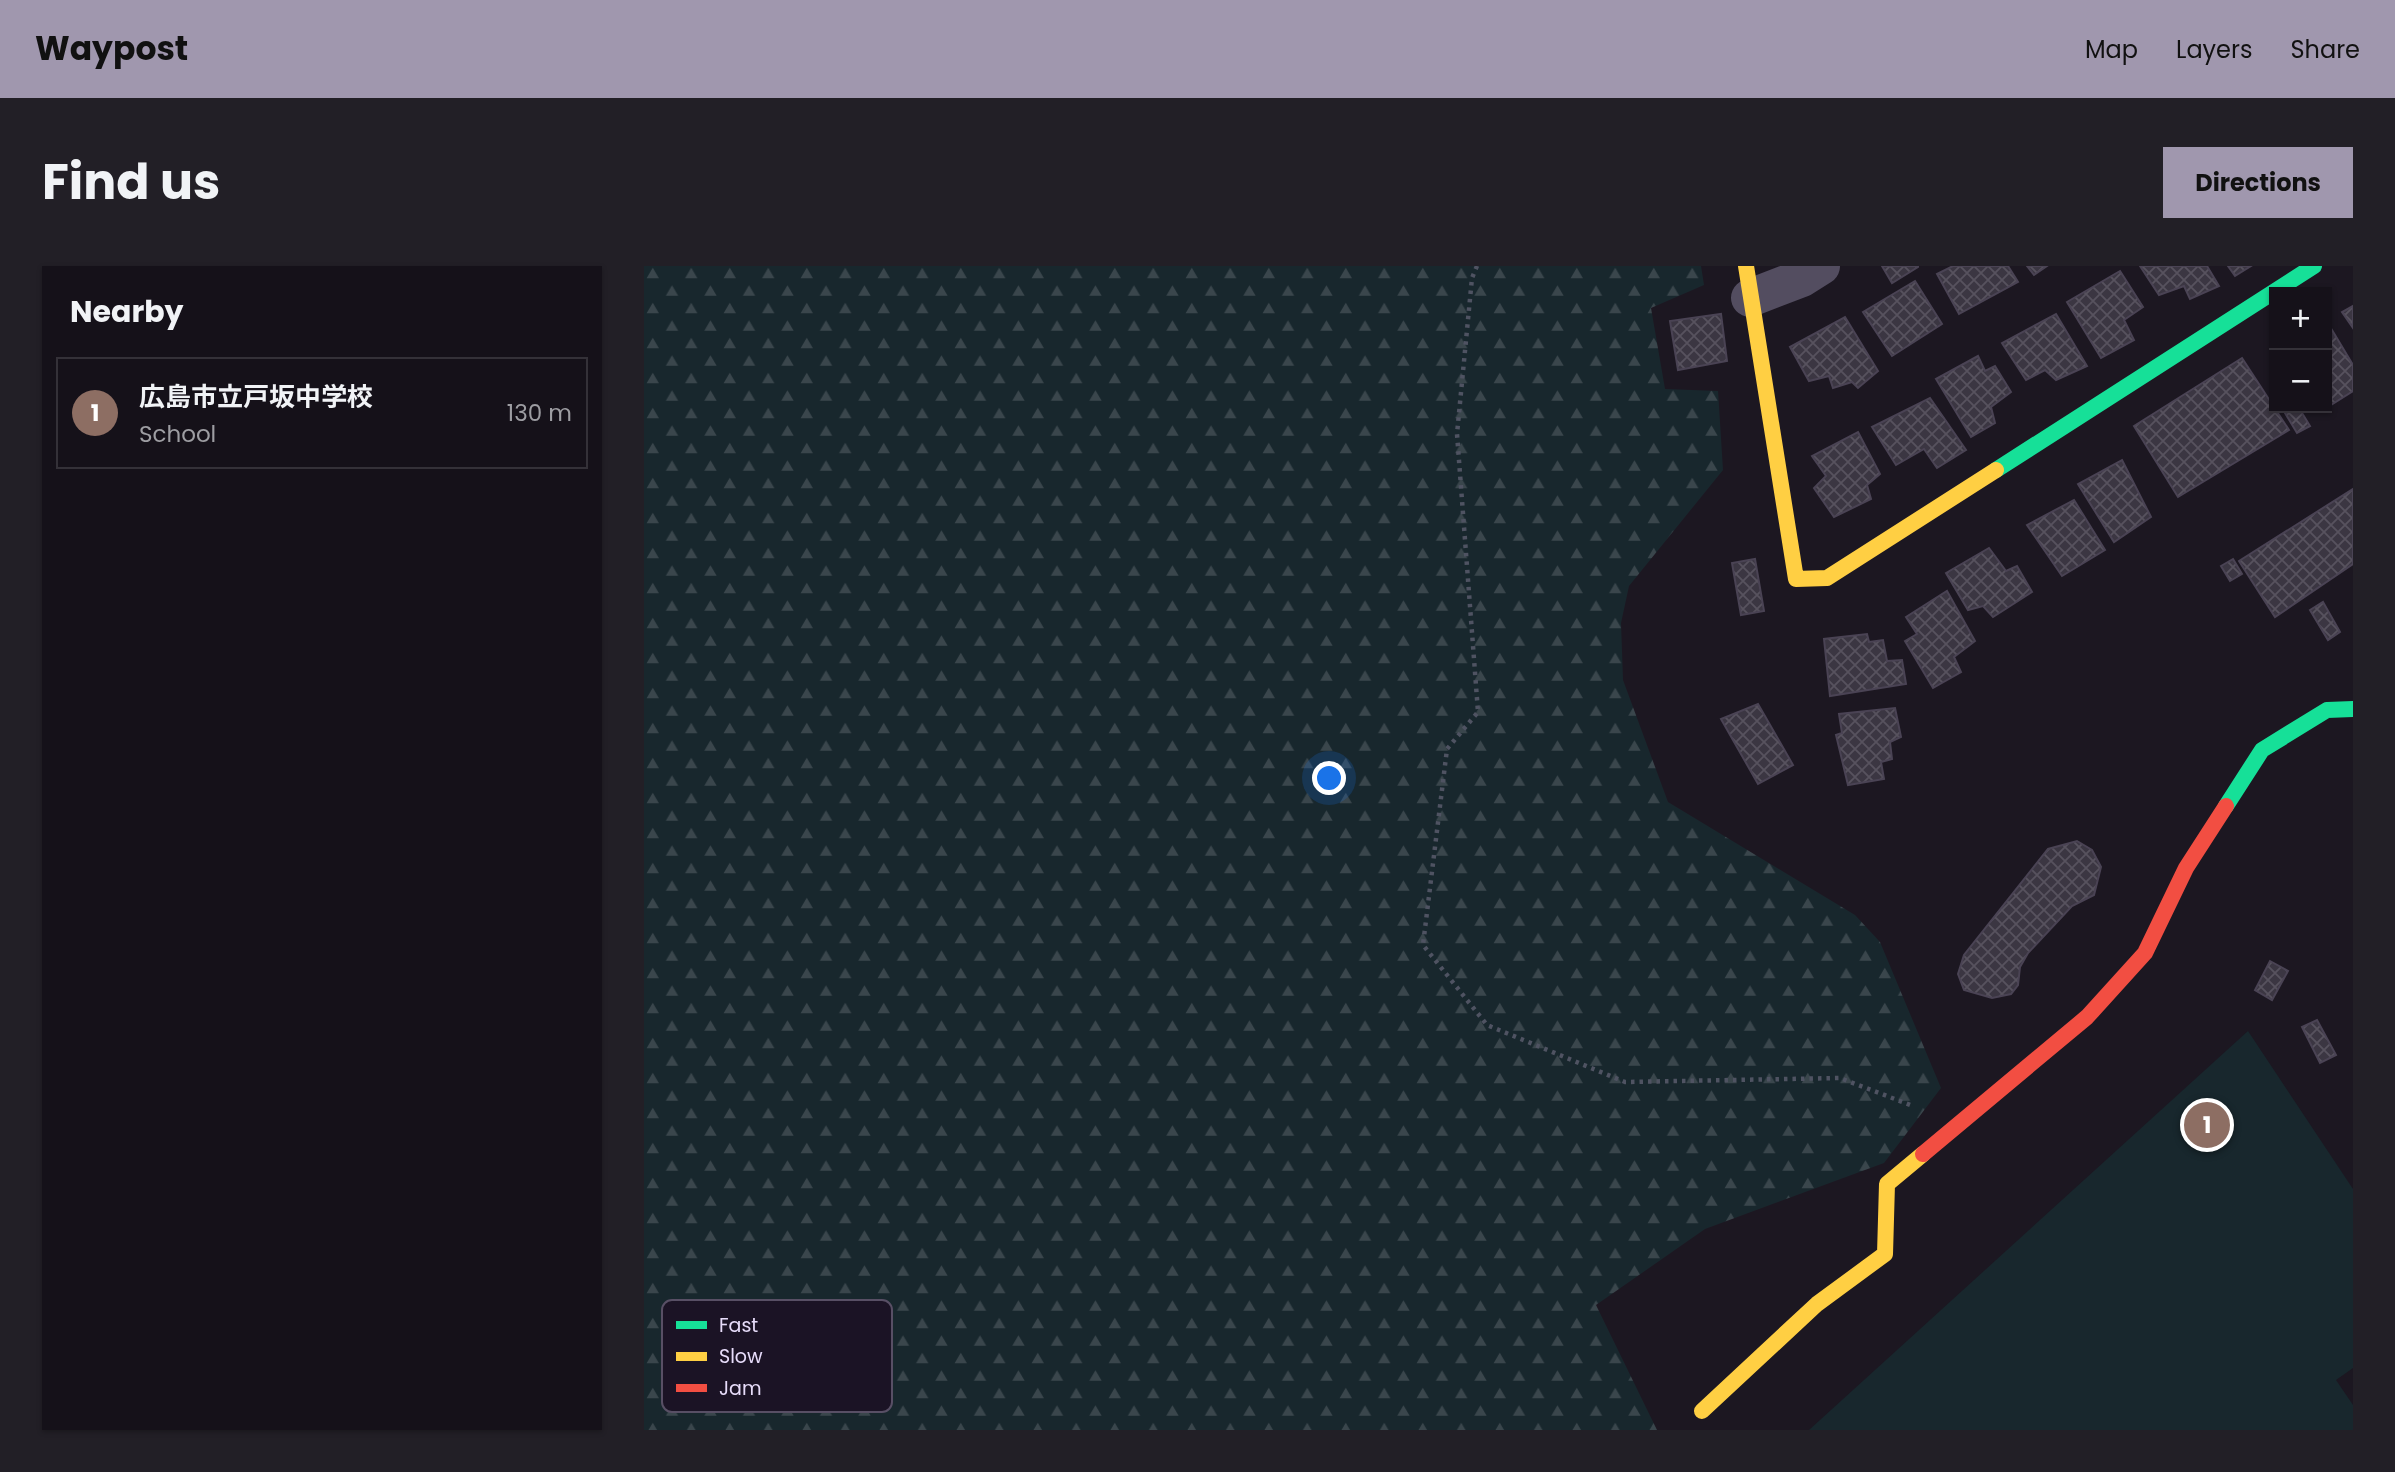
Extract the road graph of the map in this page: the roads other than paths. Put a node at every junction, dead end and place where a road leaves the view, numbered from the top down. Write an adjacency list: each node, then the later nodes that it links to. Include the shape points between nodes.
1 (1821, 266): 3 (street, via 1802,278)
2 (2314, 266): 3 (street, via 1828,578 1796,579)
3 (1748, 282)
4 (2353, 709): 5 (street, via 2327,710 2262,750 2186,868 2145,953 2087,1017 1887,1184 1885,1254 1817,1304)
5 (1702, 1411)

